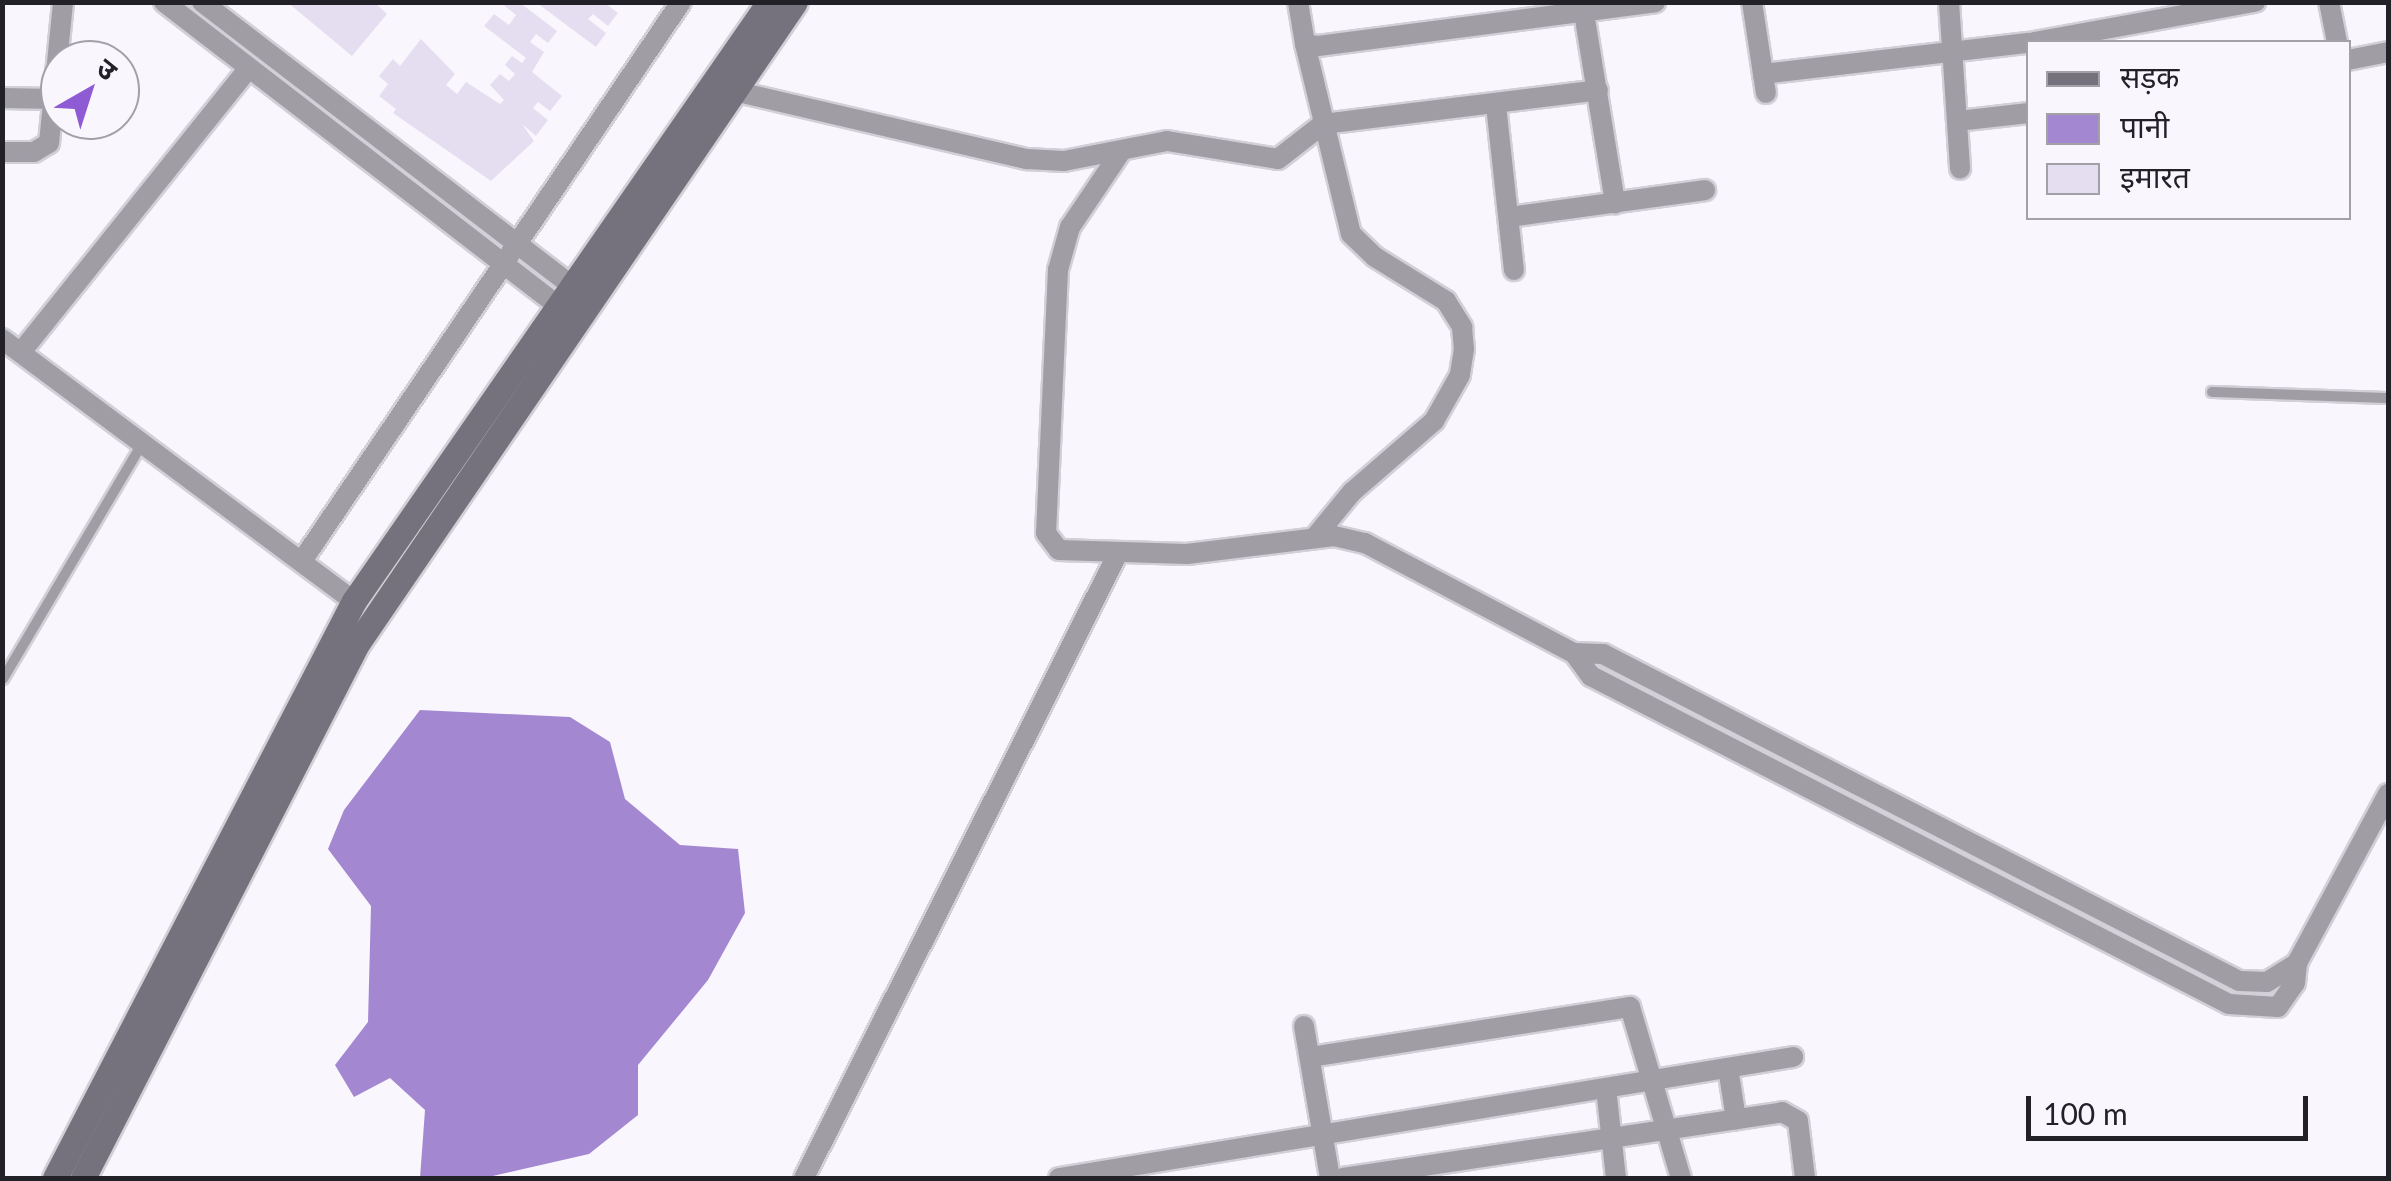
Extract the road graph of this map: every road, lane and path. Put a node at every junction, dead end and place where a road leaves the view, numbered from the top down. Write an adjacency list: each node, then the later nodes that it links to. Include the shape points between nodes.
1 (63, 2): 14 (street)
2 (164, 2): 22 (street)
3 (202, 2): 38 (street)
4 (681, 2): 38 (street)
5 (769, 2): 40 (main road)
6 (795, 2): 23 (main road)
7 (1298, 2): 17 (street)
8 (1655, 2): 13 (street)
9 (1752, 2): 20 (street, via 1765,84)
10 (1949, 2): 20 (street)
11 (2255, 2): 15 (street)
12 (2329, 2): 16 (street)
13 (1584, 14): 17 (street); 24 (street)
14 (60, 40)
15 (2047, 40)
16 (2337, 40)
17 (1306, 44): 30 (street)
18 (2026, 44): 20 (street)
19 (2388, 52): 21 (street)
20 (1955, 54): 29 (street)
21 (2351, 59)
22 (249, 68): 38 (street); 42 (street)
23 (734, 90): 33 (street, via 1027,159); 40 (main road)
24 (1598, 90): 27 (street); 36 (street)
25 (2, 98): 26 (street)
26 (40, 99)
27 (1496, 105): 30 (street); 37 (street)
28 (2026, 113): 29 (street)
29 (1958, 120): 34 (street)
30 (1324, 124): 33 (street, via 1278,159 1167,141); 46 (street, via 1350,234 1446,301 1462,327 1464,349 1460,376 1434,421 1352,492)
31 (46, 140): 32 (street, via 44,150)
32 (2, 152)
33 (1120, 153): 47 (street, via 1062,248 1046,533 1058,550)
34 (1960, 169)
35 (1704, 190): 36 (street)
36 (1615, 203): 37 (street)
37 (1508, 217): 39 (street)
38 (511, 255): 40 (street); 48 (street)
39 (1514, 270)
40 (572, 302): 49 (main road); 66 (main road, via 357,644)
41 (2, 340): 42 (street)
42 (22, 351): 45 (street)
43 (2212, 392): 44 (lane)
44 (2388, 398)
45 (144, 442): 48 (street); 51 (lane)
46 (1314, 536): 47 (street, via 1214,552); 50 (street, via 1364,544)
47 (1117, 554): 69 (street)
48 (302, 561): 49 (street)
49 (354, 601): 66 (main road)
50 (1574, 653): 54 (street, via 1603,654); 55 (street, via 1591,676 1644,704 2230,1004)
51 (3, 679)
52 (2388, 794): 53 (street)
53 (2297, 962): 54 (street); 55 (street, via 2287,1000)
54 (2253, 984): 55 (street)
55 (2266, 1010)
56 (1304, 1026): 57 (street)
57 (1310, 1057): 60 (street, via 1630,1008); 64 (street)
58 (1794, 1057): 59 (street)
59 (1728, 1068): 60 (street); 62 (street)
60 (1647, 1081): 61 (street); 63 (street)
61 (1606, 1088): 64 (street); 65 (street)
62 (1736, 1119): 63 (street); 74 (street, via 1791,1113)
63 (1671, 1128): 65 (street); 73 (street)
64 (1324, 1134): 67 (street); 70 (street)
65 (1612, 1138): 71 (street); 72 (street)
66 (83, 1159): 68 (main road)
67 (1058, 1173)
68 (54, 1178)
69 (804, 1178)
70 (1330, 1178)
71 (1342, 1178)
72 (1616, 1178)
73 (1681, 1178)
74 (1805, 1178)

